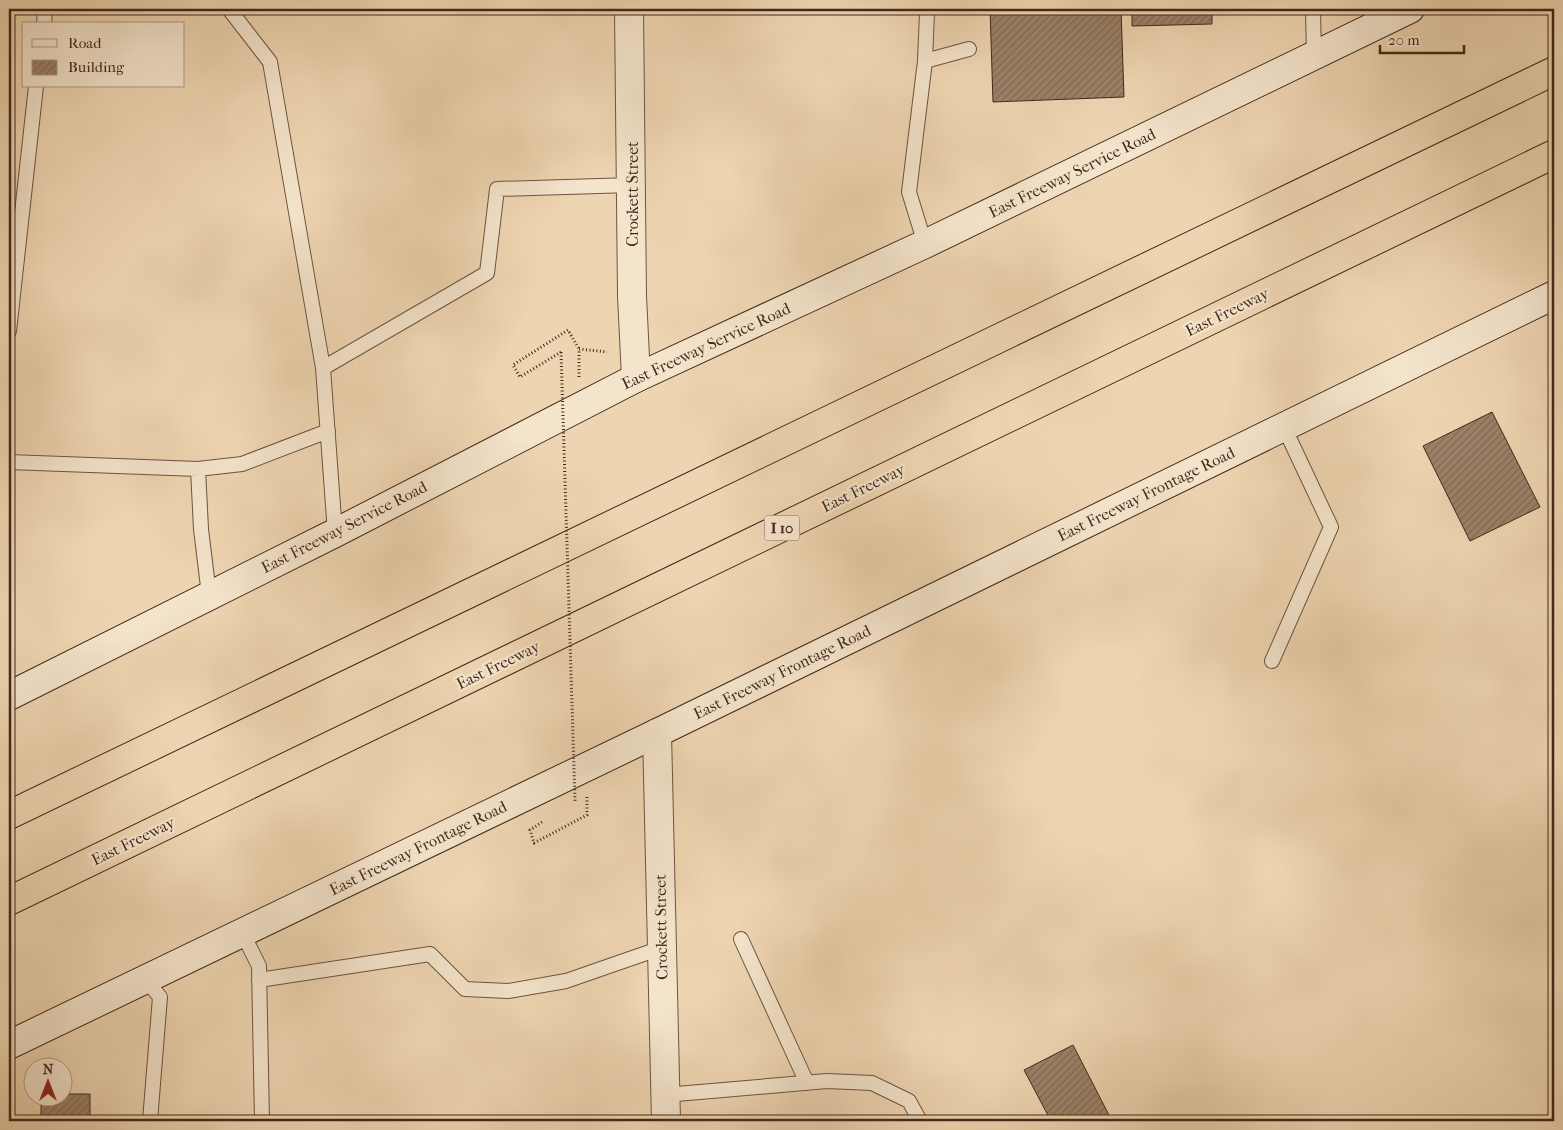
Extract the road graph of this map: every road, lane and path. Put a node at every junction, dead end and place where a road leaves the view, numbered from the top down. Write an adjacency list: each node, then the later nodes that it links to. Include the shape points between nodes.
1 (45, 9): 7 (lane)
2 (229, 9): 20 (lane, via 270,62)
3 (629, 9): 14 (main road, Crockett Street)
4 (924, 9): 10 (lane, via 927,13)
5 (1313, 9): 9 (lane)
6 (1410, 9): 9 (main road, East Freeway Service Road)
7 (44, 22)
8 (969, 49): 10 (lane)
9 (1314, 56): 15 (main road, East Freeway Service Road)
10 (925, 61): 15 (lane, via 909,192)
11 (1554, 71): 32 (highway)
12 (36, 88): 17 (lane)
13 (1554, 154): 35 (highway, East Freeway / I 10)
14 (632, 185): 19 (main road, Crockett Street); 20 (lane, via 497,189 487,273)
15 (925, 244): 19 (main road, East Freeway Service Road)
16 (1554, 295): 22 (main road, East Freeway Frontage Road)
17 (9, 331)
18 (579, 349): 19 (path); 21 (path); 31 (path, bridge, via 568,330 513,364 520,377 562,352 575,801)
19 (635, 366): 21 (main road, East Freeway Service Road)
20 (323, 368): 23 (lane)
21 (578, 408): 26 (main road, East Freeway Service Road)
22 (1284, 427): 28 (lane, via 1331,527); 30 (main road, East Freeway Frontage Road)
23 (328, 432): 25 (lane, via 242,464); 26 (lane)
24 (9, 462): 25 (lane)
25 (198, 469): 27 (lane)
26 (335, 533): 27 (main road, East Freeway Service Road)
27 (209, 595): 29 (main road, East Freeway Service Road)
28 (1272, 661)
29 (9, 696)
30 (656, 734): 36 (main road, East Freeway Frontage Road); 38 (main road, Crockett Street)
31 (567, 806)
32 (9, 815)
33 (587, 815): 34 (path, via 534,843 530,830)
34 (545, 820)
35 (9, 901)
36 (242, 932): 39 (main road, East Freeway Frontage Road); 40 (lane, via 259,966)
37 (741, 939): 42 (lane)
38 (661, 948): 40 (lane, via 566,982 508,991 465,989 430,954); 43 (main road, Crockett Street)
39 (146, 980): 41 (main road, East Freeway Frontage Road); 44 (lane, via 160,997)
40 (259, 980): 45 (lane)
41 (9, 1045)
42 (807, 1083): 43 (lane); 47 (lane, via 872,1084 909,1102)
43 (665, 1095): 46 (main road, Crockett Street)
44 (150, 1121)
45 (262, 1121)
46 (666, 1121)
47 (920, 1121)

